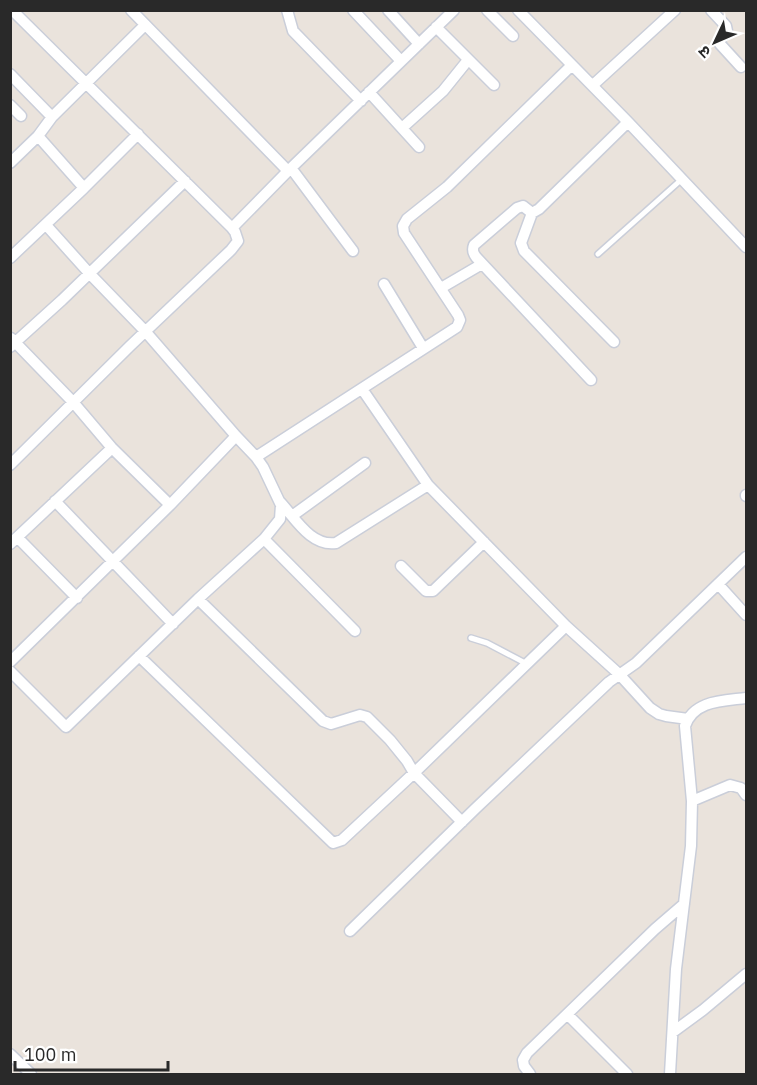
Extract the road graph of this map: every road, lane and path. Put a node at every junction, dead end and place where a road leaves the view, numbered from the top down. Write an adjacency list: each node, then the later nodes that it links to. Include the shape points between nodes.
1 (12, 10): 20 (street)
2 (131, 10): 11 (street)
3 (287, 10): 24 (street, via 293,31)
4 (353, 10): 16 (street)
5 (388, 10): 14 (street)
6 (487, 10): 13 (street)
7 (518, 10): 17 (street)
8 (675, 10): 22 (street)
9 (711, 10): 18 (street, via 727,29 720,44)
10 (449, 12): 12 (street)
11 (145, 25): 20 (street); 34 (street)
12 (436, 27): 14 (street); 15 (street)
13 (513, 36)
14 (419, 44): 16 (street)
15 (468, 60): 21 (street); 29 (street, via 443,91)
16 (402, 61): 23 (street)
17 (572, 65): 22 (street); 48 (street, via 447,187 407,219 404,232)
18 (741, 67)
19 (10, 74): 27 (street)
20 (86, 83): 27 (street); 30 (street)
21 (494, 85)
22 (592, 85): 28 (street)
23 (369, 92): 24 (street); 29 (street)
24 (361, 101): 34 (street)
25 (10, 105): 26 (street)
26 (21, 116)
27 (52, 117): 31 (street)
28 (628, 122): 35 (street); 38 (street)
29 (402, 128): 32 (street)
30 (138, 134): 36 (street); 37 (street)
31 (38, 136): 33 (street); 37 (street)
32 (419, 147)
33 (11, 161)
34 (289, 169): 40 (street); 42 (street)
35 (682, 179): 41 (street); 43 (lane)
36 (185, 181): 40 (street); 46 (street)
37 (84, 188): 39 (street)
38 (532, 213): 45 (street, via 523,206 517,208 474,245 472,252); 50 (street, via 521,243 524,251)
39 (46, 225): 44 (street); 46 (street)
40 (232, 228): 49 (street, via 236,244)
41 (747, 247)
42 (353, 251)
43 (598, 254)
44 (10, 258)
45 (482, 264): 48 (street); 53 (street)
46 (89, 273): 49 (street); 51 (street)
47 (384, 284): 52 (street)
48 (441, 288): 52 (street, via 458,315 459,324)
49 (145, 331): 55 (street); 56 (street)
50 (614, 342)
51 (12, 343): 55 (street)
52 (423, 348): 54 (street)
53 (591, 380)
54 (362, 389): 58 (street); 61 (street)
55 (74, 402): 57 (street); 60 (street)
56 (236, 436): 58 (street); 64 (street)
57 (112, 448): 62 (street); 64 (street)
58 (256, 457): 63 (street)
59 (365, 463): 65 (street)
60 (10, 465)
61 (428, 485): 65 (street, via 336,543 321,543); 68 (street)
62 (55, 501): 67 (street); 70 (street)
63 (280, 501): 65 (street); 66 (street, via 280,519)
64 (170, 505): 70 (street)
65 (292, 516)
66 (264, 539): 74 (street); 78 (street)
67 (14, 541): 73 (street)
68 (484, 542): 71 (street, via 433,591 426,591); 77 (street)
69 (747, 557): 72 (street)
70 (114, 562): 73 (street); 76 (street)
71 (401, 566)
72 (718, 584): 75 (street); 84 (street, via 645,656)
73 (77, 598): 81 (street)
74 (198, 600): 76 (street); 87 (street, via 323,721 331,724 360,715 367,717)
75 (747, 615)
76 (173, 624): 80 (street)
77 (566, 626): 82 (street); 84 (street)
78 (355, 631)
79 (471, 638): 82 (lane)
80 (139, 656): 83 (street, via 66,727); 87 (street, via 333,843 342,840)
81 (10, 662)
82 (527, 664): 87 (street)
83 (10, 671)
84 (619, 674): 86 (street, via 659,714); 90 (street)
85 (746, 698): 86 (street, via 711,702)
86 (688, 719): 89 (street)
87 (414, 773): 90 (street)
88 (747, 795): 89 (street, via 730,785)
89 (692, 801): 91 (street)
90 (462, 822): 92 (street)
91 (684, 904): 94 (street); 95 (street)
92 (350, 932)
93 (747, 974): 95 (street)
94 (568, 1015): 98 (street, via 525,1056 524,1066); 99 (street)
95 (673, 1032): 100 (street)
96 (10, 1054): 97 (street)
97 (31, 1074)
98 (531, 1074)
99 (627, 1074)
100 (670, 1074)

